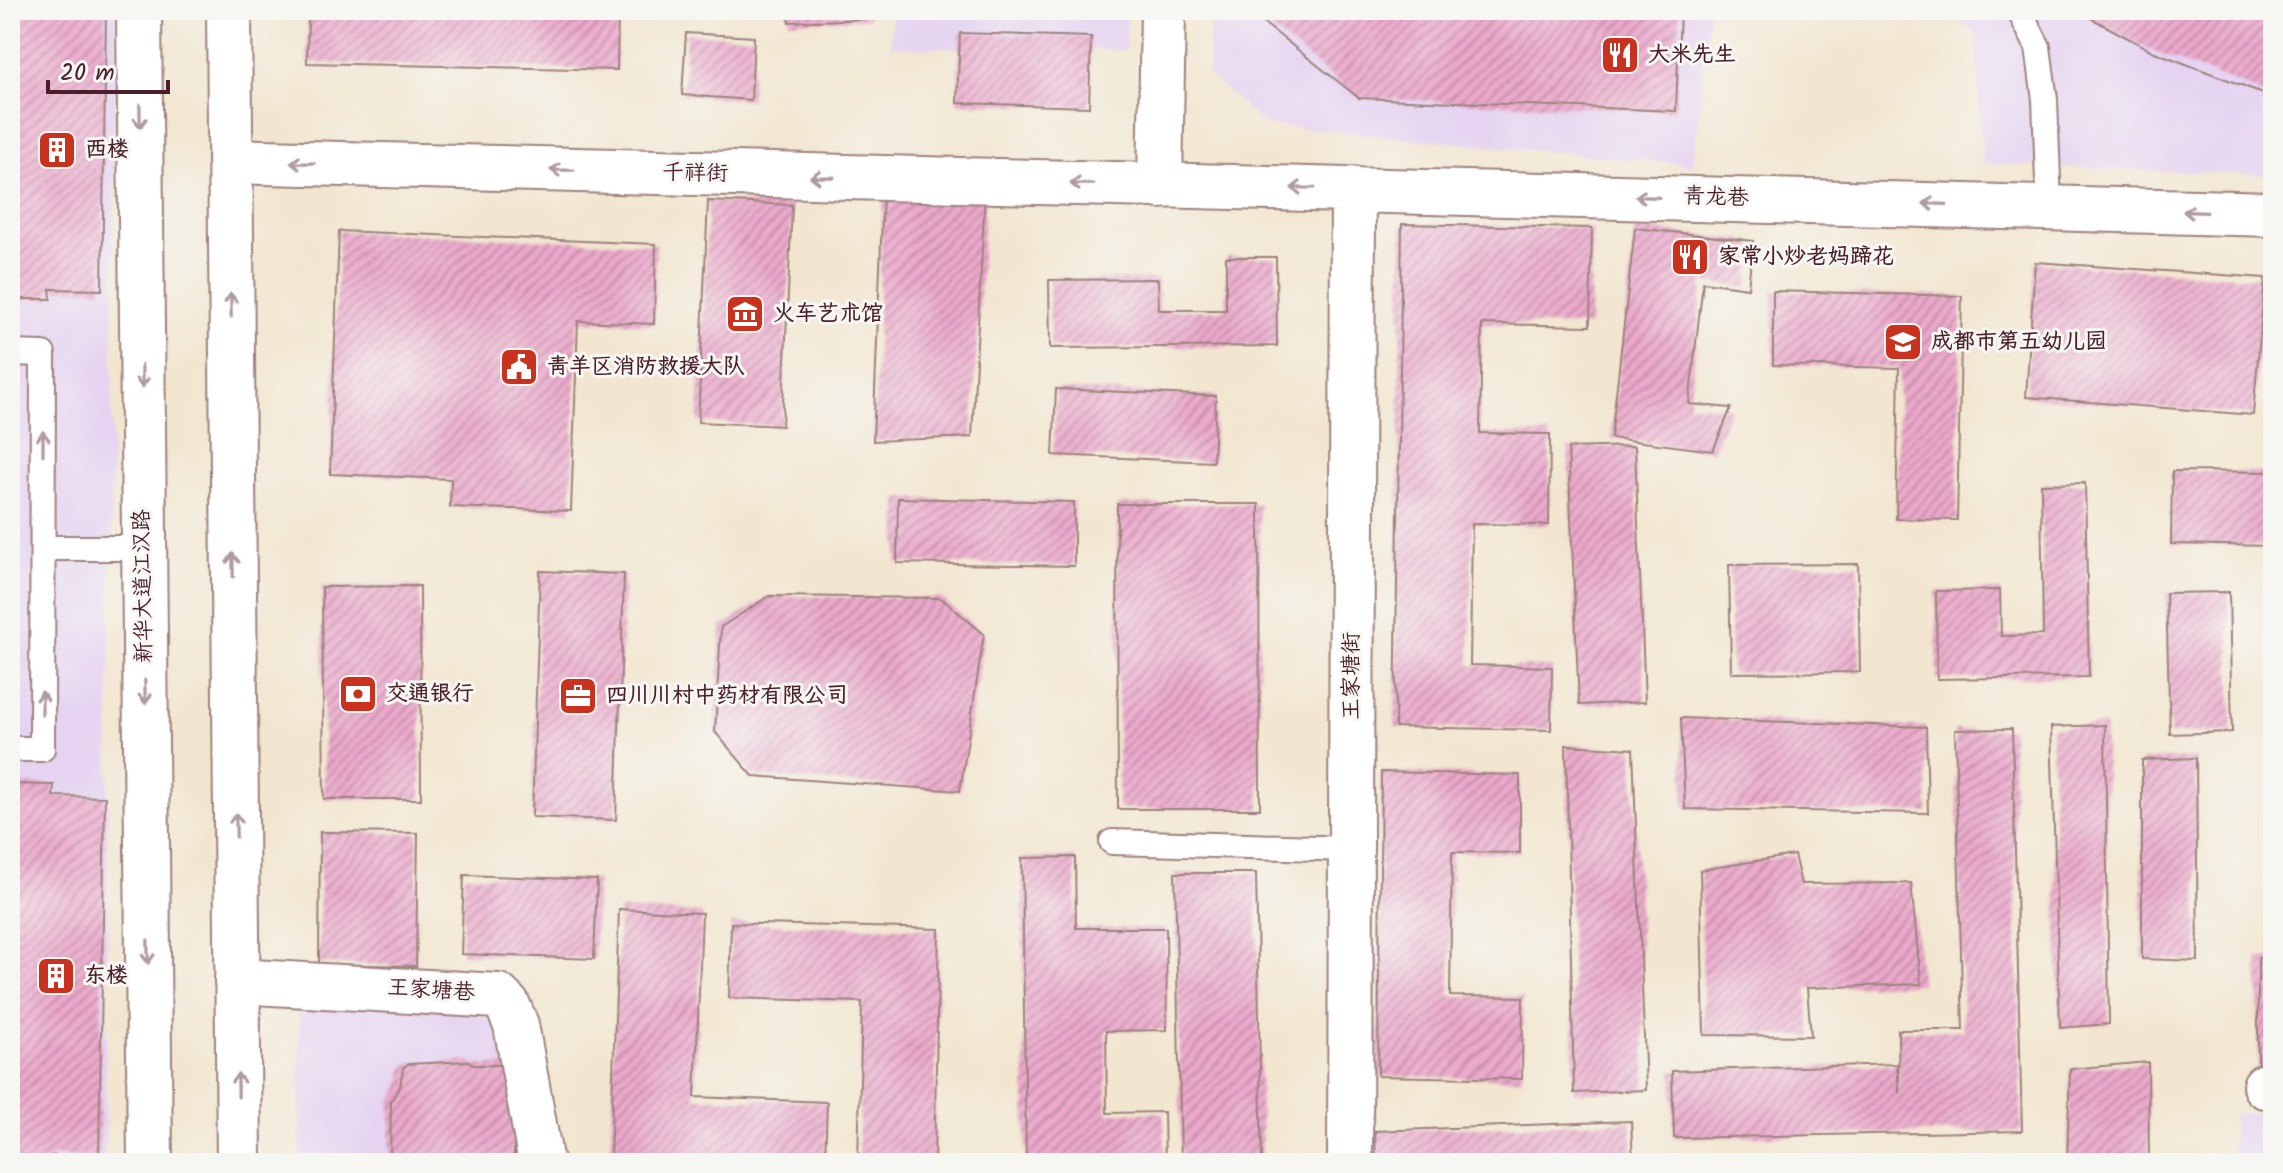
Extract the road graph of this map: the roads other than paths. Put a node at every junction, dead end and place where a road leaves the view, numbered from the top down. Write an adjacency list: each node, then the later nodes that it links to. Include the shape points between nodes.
1 (139, 10): 12 (street, 新华大道江汉路, one-way to 12)
2 (229, 10): 5 (street)
3 (1163, 10): 6 (street)
4 (2019, 10): 8 (lane, via 2040,60)
5 (230, 161): 6 (street, 千祥街, one-way to 5); 16 (street, one-way to 5)
6 (1160, 186): 7 (street, 青龙巷, one-way to 6)
7 (1353, 189): 8 (street, 青龙巷, one-way to 7); 15 (street, 王家塘街)
8 (2049, 208): 9 (street, 青龙巷, one-way to 8)
9 (2273, 214)
10 (10, 353): 11 (lane, one-way to 10, via 43,354)
11 (43, 548): 12 (lane); 13 (lane, one-way to 11, via 42,749)
12 (144, 548): 17 (street, 新华大道江汉路, one-way to 17)
13 (10, 749)
14 (1112, 842): 15 (lane)
15 (1351, 849): 20 (street, 王家塘街)
16 (237, 981): 18 (street, one-way to 16); 19 (street, 王家塘巷, via 498,996 516,1025)
17 (150, 1163)
18 (239, 1163)
19 (541, 1163)
20 (1350, 1163)

